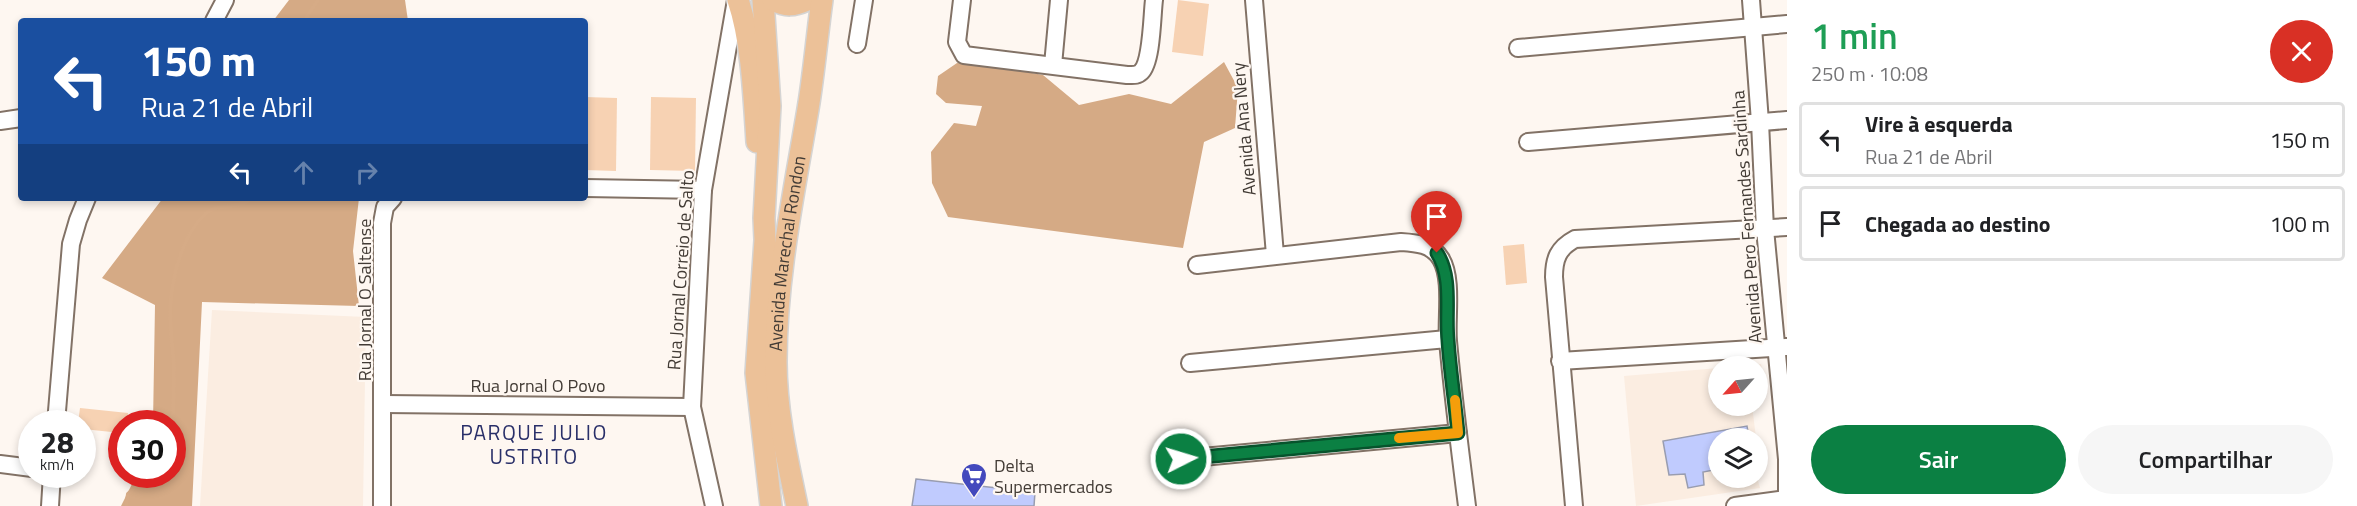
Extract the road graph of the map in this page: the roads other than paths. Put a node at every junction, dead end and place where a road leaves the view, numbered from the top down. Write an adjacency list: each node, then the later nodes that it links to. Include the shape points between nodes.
1 (225, 0): 13 (street)
2 (737, 0): 25 (street, Rua Jornal Correio de Salto); 28 (main road, via 750,66)
3 (763, 0): 28 (main road, Avenida Marechal Rondon, via 770,106)
4 (773, 0): 5 (main road, via 784,6)
5 (807, 0)
6 (822, 0): 51 (main road, Avenida Marechal Rondon, via 778,298 778,405)
7 (864, 0): 16 (street)
8 (962, 0): 18 (street, via 957,42 964,55)
9 (1059, 0): 18 (street)
10 (1154, 0): 18 (street, via 1143,71 1136,75)
11 (1254, 0): 31 (street, Avenida Ana Nery)
12 (1751, 0): 15 (street, Avenida Pero Fernandes Sardinha)
13 (216, 18)
14 (1787, 24): 15 (street)
15 (1752, 26): 17 (street); 22 (street, Avenida Pero Fernandes Sardinha)
16 (858, 44)
17 (1518, 48)
18 (1053, 64)
19 (18, 118): 21 (street)
20 (1787, 120): 22 (street)
21 (0, 121)
22 (1760, 122): 23 (street); 30 (street, Avenida Pero Fernandes Sardinha)
23 (1528, 142)
24 (588, 188): 25 (street)
25 (703, 190): 38 (street, Rua Jornal Correio de Salto)
26 (86, 201): 39 (street, via 71,244)
27 (390, 201): 37 (street, Rua Jornal O Saltense, via 382,223)
28 (764, 218): 50 (main road, Avenida Marechal Rondon, via 756,373)
29 (1787, 227): 30 (street)
30 (1765, 229): 34 (street, Avenida Pero Fernandes Sardinha); 35 (street, via 1575,239 1562,248 1554,264)
31 (1275, 255): 32 (street); 33 (street, via 1418,243 1437,253 1443,262)
32 (1197, 265)
33 (1447, 339): 36 (street); 40 (street)
34 (1782, 348): 35 (street); 42 (street, Avenida Pero Fernandes Sardinha)
35 (1560, 362): 53 (street)
36 (1190, 363)
37 (384, 405): 38 (street, Rua Jornal O Povo); 48 (street, Rua Jornal O Saltense)
38 (692, 407): 49 (street, Rua Jornal Correio de Salto)
39 (57, 410)
40 (1458, 433): 41 (street); 52 (street)
41 (1181, 459)
42 (1787, 459): 46 (street, Avenida Pero Fernandes Sardinha)
43 (0, 464): 44 (street)
44 (18, 466)
45 (51, 488): 47 (street)
46 (1786, 501): 54 (street)
47 (50, 506)
48 (382, 506)
49 (714, 506)
50 (771, 506)
51 (797, 506)
52 (1467, 506)
53 (1574, 506)
54 (1735, 506)

